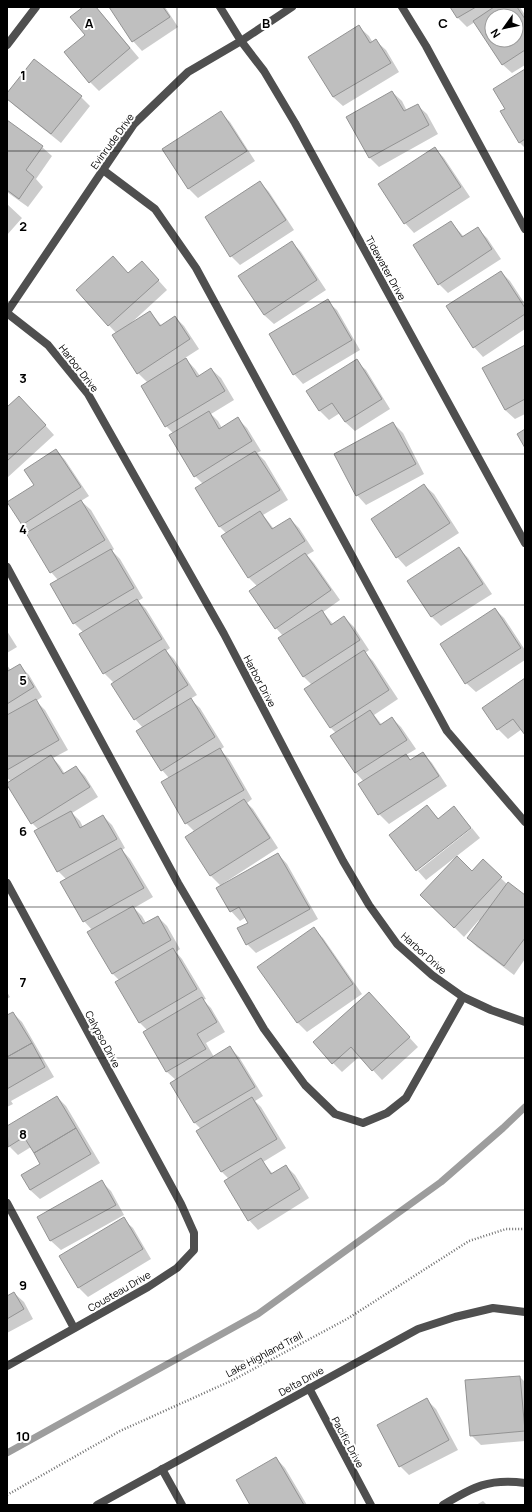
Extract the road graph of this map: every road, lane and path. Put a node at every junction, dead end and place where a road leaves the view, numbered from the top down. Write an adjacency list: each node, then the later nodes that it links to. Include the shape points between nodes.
1 (36, 7): 6 (street)
2 (220, 7): 5 (street, Tidewater Drive)
3 (292, 7): 5 (street, Evinrude Drive)
4 (402, 7): 8 (street, via 426,46)
5 (241, 41): 7 (street, Evinrude Drive, via 188,72 134,124); 10 (street, Tidewater Drive, via 264,71 295,123)
6 (7, 45)
7 (103, 170): 9 (street, Evinrude Drive); 12 (street, via 155,209 196,268 446,731)
8 (525, 229)
9 (7, 312): 14 (street, Harbor Drive, via 48,345 88,394 224,634 369,905 397,944 432,975)
10 (525, 544)
11 (7, 567): 14 (street, via 178,883 264,1029 305,1085 335,1114 363,1123 387,1113 406,1098)
12 (525, 822)
13 (7, 883): 17 (street, Calypso Drive)
14 (463, 997): 15 (street, Harbor Drive)
15 (525, 1022)
16 (7, 1203): 20 (street)
17 (181, 1204): 20 (street, Cousteau Drive, via 194,1233 194,1250 177,1268 154,1283)
18 (525, 1228): 25 (path, Lake Highland Trail, via 506,1229 469,1241 347,1319 233,1380 120,1431)
19 (525, 1312): 22 (street, Delta Drive, via 493,1308 418,1329)
20 (74, 1328): 21 (street, Cousteau Drive)
21 (7, 1366)
22 (309, 1388): 23 (street, Delta Drive); 28 (street, Pacific Drive)
23 (162, 1469): 26 (street, Delta Drive); 27 (street)
24 (525, 1483): 29 (street, via 491,1482 468,1490)
25 (7, 1495)
26 (97, 1505)
27 (182, 1505)
28 (371, 1505)
29 (443, 1505)

